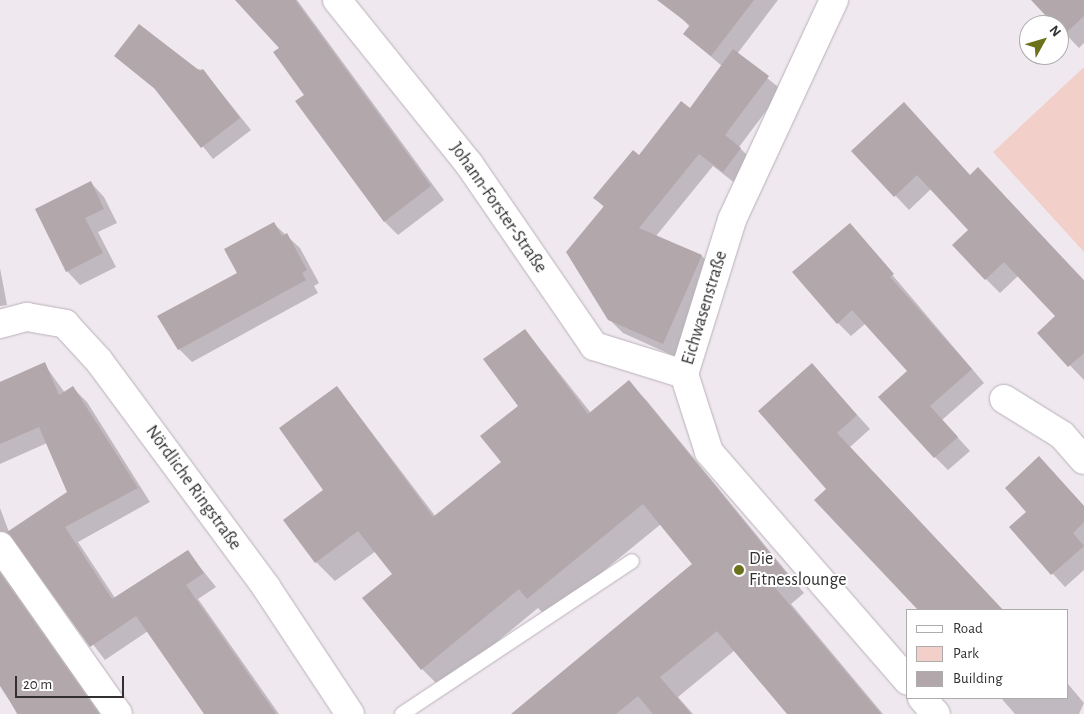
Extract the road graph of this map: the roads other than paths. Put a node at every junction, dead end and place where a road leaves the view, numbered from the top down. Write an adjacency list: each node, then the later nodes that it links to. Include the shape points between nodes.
1 (337, 0): 4 (street, Johann-Forster-Straße, via 470,164 594,346)
2 (834, 0): 4 (street, Eichwasenstraße, via 732,220)
3 (0, 324): 12 (street, Nördliche Ringstraße, via 27,317 65,324 99,361 266,587)
4 (684, 374): 9 (street, Eichwasenstraße, via 710,452)
5 (1004, 399): 6 (street, via 1062,435)
6 (1084, 460)
7 (0, 546): 11 (street)
8 (632, 561): 13 (lane)
9 (906, 679)
10 (923, 699): 14 (street)
11 (118, 714)
12 (350, 714)
13 (402, 714)
14 (936, 714)

